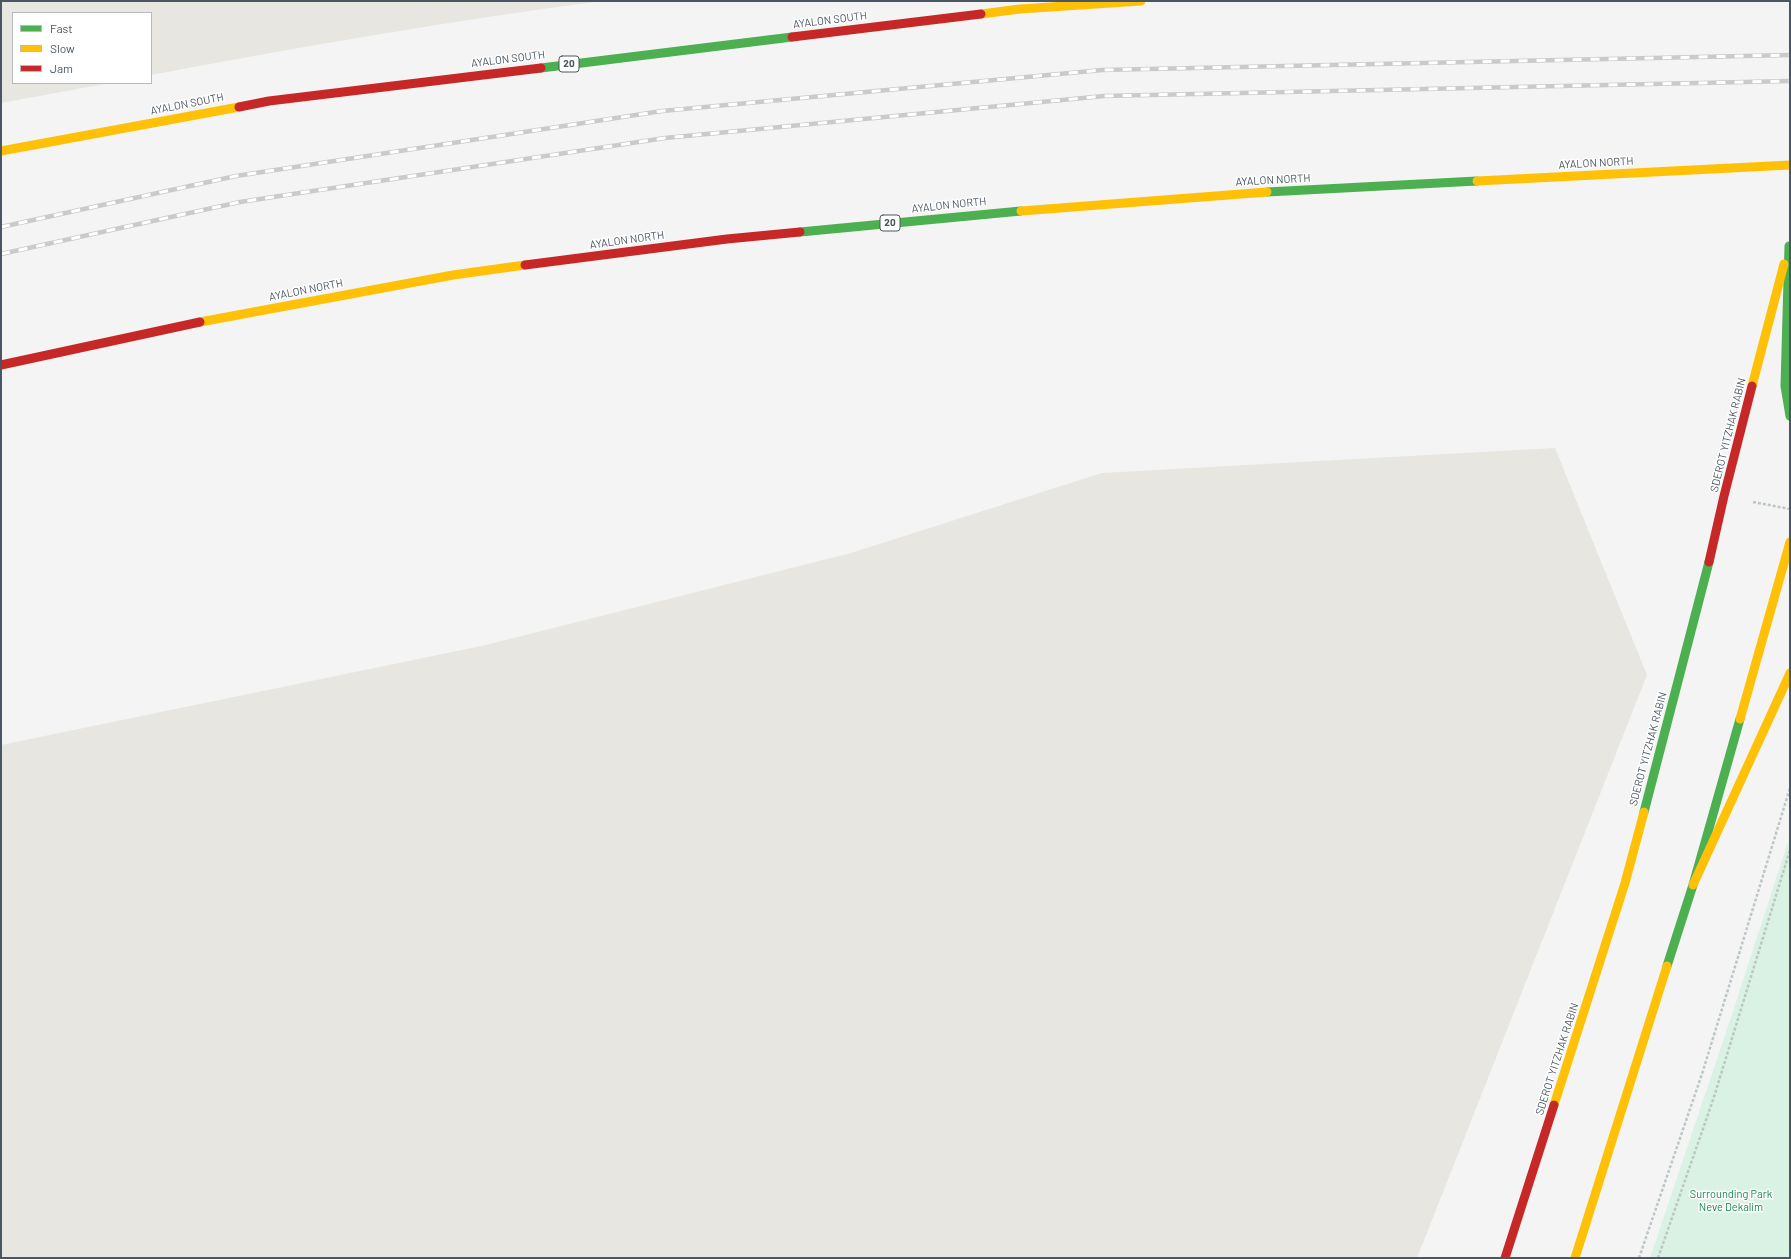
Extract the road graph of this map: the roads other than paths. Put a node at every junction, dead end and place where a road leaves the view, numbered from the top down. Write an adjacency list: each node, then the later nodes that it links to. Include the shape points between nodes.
1 (1141, 1): 2 (main road, AYALON SOUTH / 20, via 1020,9 276,100)
2 (1, 151)
3 (1790, 165): 5 (main road, AYALON NORTH / 20, via 1220,195 991,213 727,239 453,275 205,321)
4 (1789, 243): 6 (main road, via 1785,386); 10 (main road, SDEROT YITZHAK RABIN, via 1724,496 1702,594 1625,883)
5 (1, 365)
6 (1790, 416)
7 (1790, 542): 9 (main road)
8 (1790, 673): 9 (main road)
9 (1693, 885): 11 (main road)
10 (1505, 1258)
11 (1575, 1258)

